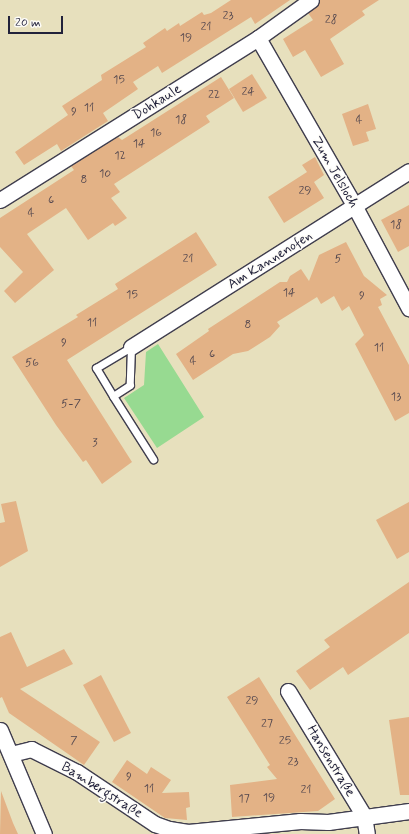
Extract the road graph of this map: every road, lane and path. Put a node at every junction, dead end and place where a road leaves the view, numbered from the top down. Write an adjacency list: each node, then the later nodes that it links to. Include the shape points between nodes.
1 (311, 0): 2 (street, Dohkaule)
2 (258, 38): 4 (street, Dohkaule); 5 (street, Zum Jelsloch)
3 (409, 171): 5 (street, Am Kannenofen)
4 (0, 200)
5 (355, 207): 6 (street, Zum Jelsloch); 7 (street, Am Kannenofen)
6 (409, 308)
7 (131, 347): 8 (lane, via 130,385); 8 (lane, Am Kannenofen, via 96,368)
8 (113, 396): 9 (lane, Am Kannenofen)
9 (153, 459)
10 (288, 691): 14 (street, Hansenstraße)
11 (0, 730): 12 (street)
12 (11, 754): 14 (street, Bambergstraße, via 31,749 77,772 155,824 169,829 188,832 300,821 328,822); 15 (street)
13 (409, 811): 14 (street, Bambergstraße)
14 (364, 816): 16 (street, Hansenstraße)
15 (44, 834)
16 (367, 834)

